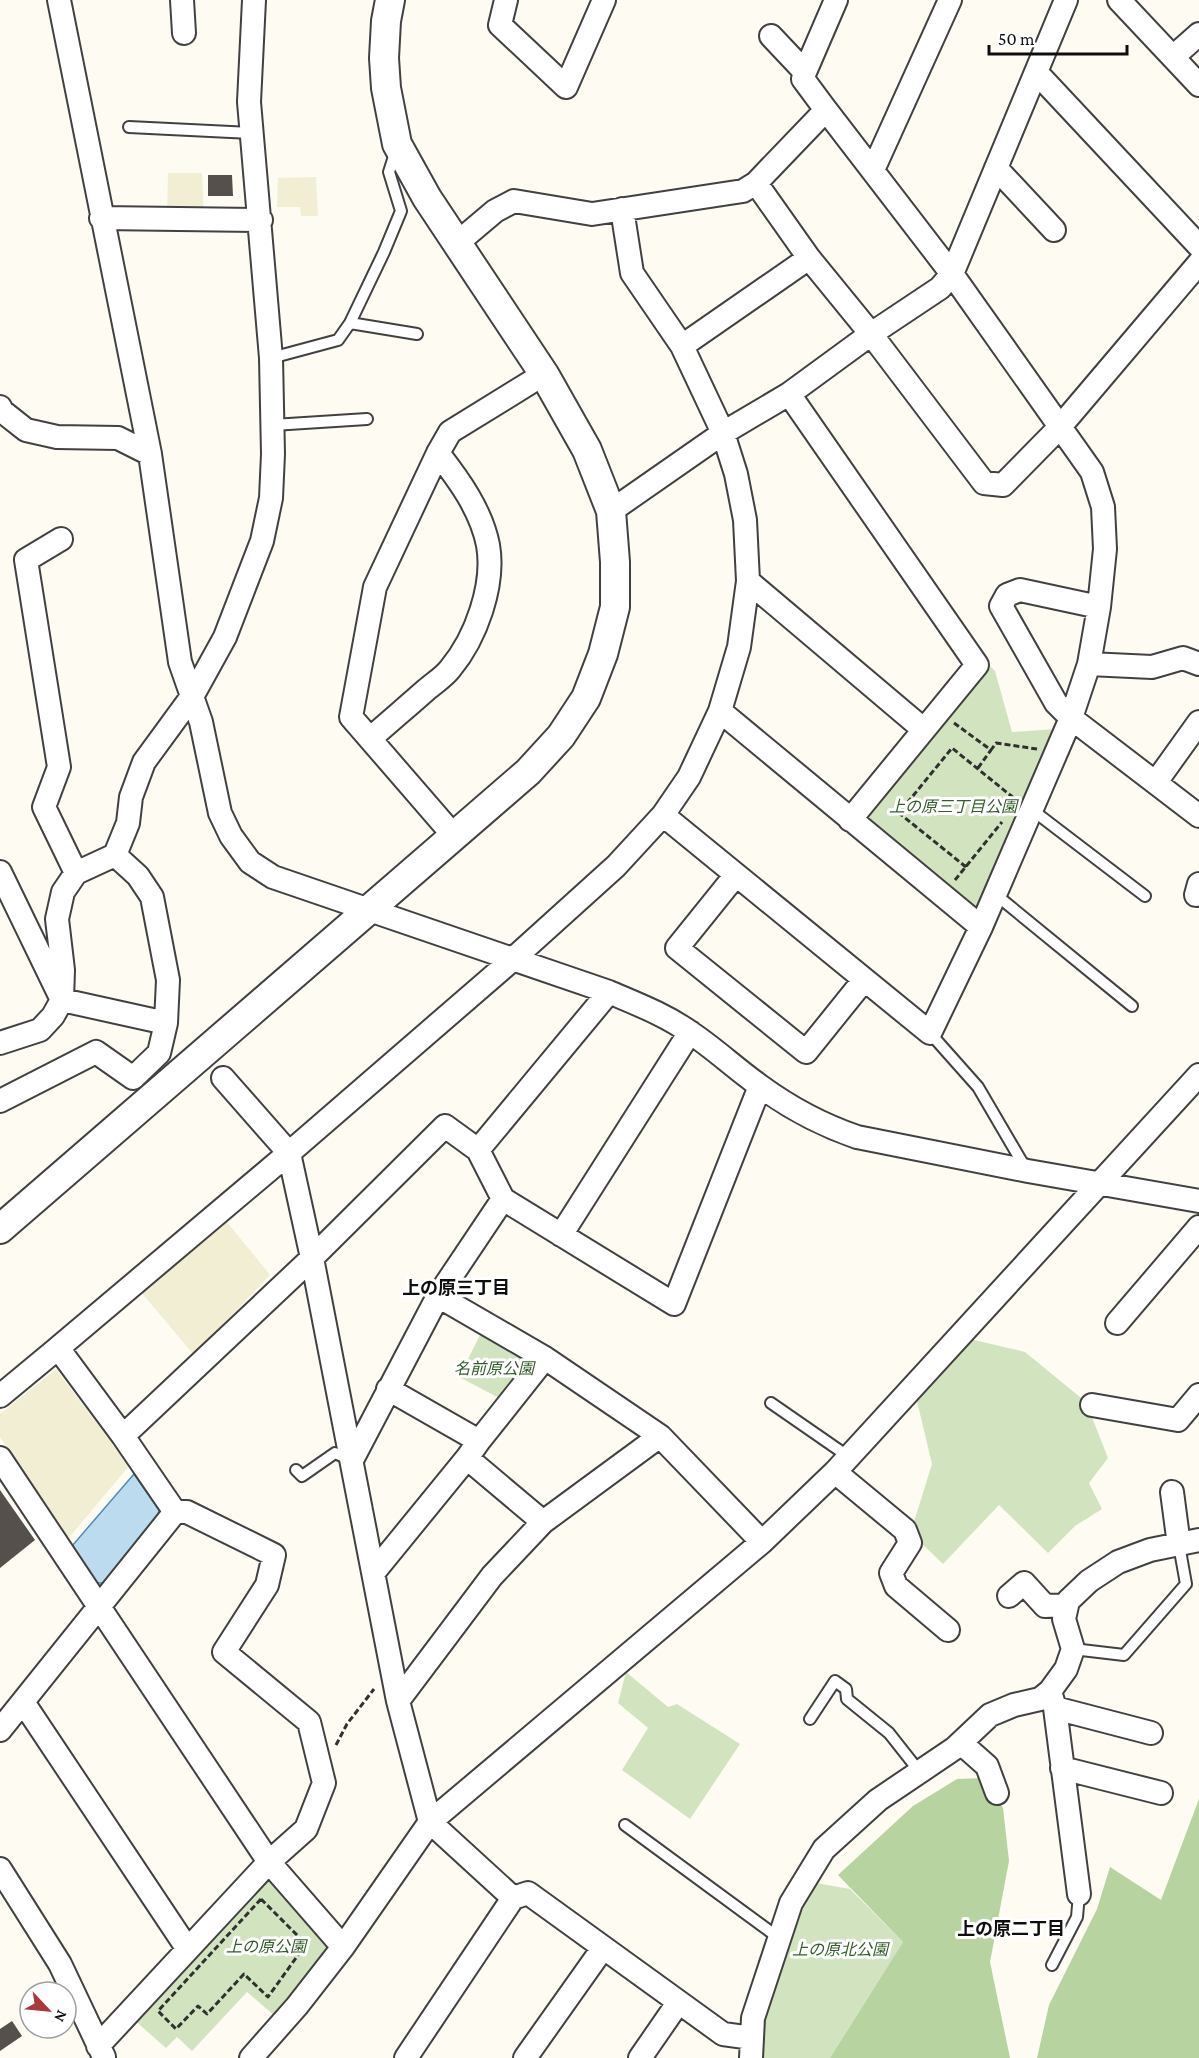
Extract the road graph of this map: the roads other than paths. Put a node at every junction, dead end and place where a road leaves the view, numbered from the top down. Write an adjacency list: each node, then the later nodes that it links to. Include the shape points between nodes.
1 (59, 0): 26 (street)
2 (182, 0): 11 (street)
3 (254, 0): 20 (street)
4 (390, 0): 21 (street, via 384,58)
5 (506, 0): 6 (street, via 500,25 566,87)
6 (604, 0)
7 (836, 0): 15 (street)
8 (950, 0): 23 (street)
9 (1066, 0): 16 (street)
10 (1119, 0): 14 (street)
11 (184, 33)
12 (1199, 34): 14 (street)
13 (771, 36): 15 (street)
14 (1173, 57): 17 (street)
15 (805, 72): 18 (street, via 803,79)
16 (1036, 72): 22 (street); 30 (street)
17 (1199, 85)
18 (826, 110): 23 (street); 24 (street)
19 (129, 126): 20 (lane)
20 (251, 133): 27 (street)
21 (398, 144): 29 (street); 34 (lane, via 389,172 401,211)
22 (996, 168): 28 (street); 33 (street)
23 (873, 170): 33 (street)
24 (756, 183): 25 (street, via 743,191); 31 (street)
25 (622, 209): 29 (street, via 592,214 514,201 495,211); 37 (street, via 632,273)
26 (101, 218): 27 (street); 47 (street)
27 (261, 220): 38 (street)
28 (1054, 230)
29 (456, 244): 39 (street)
30 (1199, 246)
31 (809, 258): 36 (street); 37 (street)
32 (1199, 263): 44 (street)
33 (952, 274): 36 (street, via 940,288); 44 (street)
34 (350, 323): 35 (lane); 38 (lane, via 338,340)
35 (417, 334)
36 (871, 334): 40 (street); 44 (street, via 984,483 1003,485)
37 (682, 346): 45 (street)
38 (272, 358): 43 (street)
39 (544, 374): 46 (street, via 450,432); 48 (street, via 587,450)
40 (789, 394): 45 (street); 58 (street, via 977,665)
41 (0, 407): 47 (street, via 26,430 57,437 118,438)
42 (367, 419): 43 (lane)
43 (273, 425): 54 (street, via 271,498 262,541 225,638)
44 (1059, 428): 51 (street, via 1092,472 1102,507 1105,549)
45 (723, 433): 48 (street); 50 (street, via 746,520)
46 (438, 453): 59 (street, via 375,587 351,717); 59 (street, via 466,491 488,545 484,603 472,636 450,670)
47 (150, 454): 54 (street, via 180,662)
48 (611, 511): 65 (street, via 615,607 586,698 561,736 528,772)
49 (61, 539): 68 (street, via 26,560 59,767 44,807)
50 (748, 581): 55 (street, via 738,647); 58 (street)
51 (1099, 607): 52 (street); 56 (street, via 1020,590 1007,595 1001,606 1056,703)
52 (1089, 664): 53 (street, via 1152,667 1183,658); 56 (street)
53 (1199, 664)
54 (193, 695): 66 (street, via 144,762); 72 (street, via 220,813 250,862 273,877)
55 (720, 711): 62 (street, via 689,777); 64 (street)
56 (1071, 718): 60 (street); 61 (street)
57 (1199, 722): 60 (street)
58 (923, 729): 64 (street)
59 (371, 738): 65 (street)
60 (1156, 782): 63 (street)
61 (1031, 809): 70 (street); 71 (lane)
62 (663, 815): 69 (street); 74 (street, via 616,866)
63 (1199, 816)
64 (850, 820): 73 (street)
65 (454, 836): 72 (street)
66 (115, 855): 68 (street); 79 (street, via 138,876 152,897 168,980)
67 (0, 872): 77 (street)
68 (76, 873): 77 (street, via 63,892 57,919)
69 (735, 876): 75 (street); 75 (street, via 677,948 806,1052)
70 (995, 894): 73 (street); 78 (lane)
71 (1145, 896)
72 (368, 910): 74 (street); 94 (street)
73 (981, 927): 81 (street)
74 (512, 960): 76 (street); 88 (street)
75 (864, 980): 81 (street)
76 (609, 992): 80 (street, via 655,1011); 87 (street)
77 (62, 1000): 79 (street); 82 (street, via 40,1030)
78 (1132, 1006)
79 (166, 1023): 86 (street, via 159,1053 133,1078 96,1052)
80 (690, 1032): 85 (street); 95 (street)
81 (930, 1033): 89 (lane, via 978,1087)
82 (0, 1043)
83 (1199, 1075): 90 (street)
84 (223, 1078): 88 (street)
85 (760, 1086): 89 (street, via 796,1110 857,1137); 95 (street, via 674,1304)
86 (0, 1101)
87 (478, 1150): 91 (street); 96 (street, via 445,1126)
88 (289, 1153): 96 (street); 99 (street)
89 (1028, 1171): 90 (street)
90 (1099, 1184): 92 (street); 111 (street)
91 (503, 1199): 95 (street); 97 (street)
92 (1199, 1201)
93 (1199, 1227): 98 (street)
94 (0, 1229)
95 (561, 1235)
96 (312, 1258): 106 (street); 110 (street)
97 (438, 1296): 100 (street); 101 (street)
98 (1117, 1323)
99 (58, 1348): 103 (street); 106 (street)
100 (545, 1358): 107 (street); 108 (street)
101 (388, 1389): 108 (street); 110 (street)
102 (1199, 1395): 105 (street, via 1178,1420)
103 (0, 1396)
104 (771, 1403): 111 (lane)
105 (1092, 1405)
106 (123, 1436): 114 (street)
107 (660, 1436): 115 (street); 116 (street)
108 (473, 1450): 115 (street); 118 (street)
109 (0, 1458): 121 (street)
110 (352, 1460): 112 (lane, via 335,1452 302,1476); 118 (street)
111 (842, 1465): 116 (street); 122 (street, via 905,1530 910,1543 891,1573 896,1586)
112 (296, 1470)
113 (1172, 1492): 117 (street)
114 (175, 1512): 121 (street); 137 (street, via 187,1512 274,1555 267,1585 224,1653 309,1722 324,1783 306,1829)
115 (543, 1522): 125 (street, via 492,1576)
116 (762, 1542): 135 (street)
117 (1189, 1542): 120 (street, via 1118,1562 1089,1581); 123 (lane, via 1186,1584 1124,1655)
118 (374, 1572): 125 (street)
119 (1009, 1596): 120 (street, via 1024,1583 1045,1606)
120 (1067, 1605): 123 (street, via 1064,1619)
121 (99, 1608): 126 (street); 137 (street)
122 (948, 1630)
123 (1073, 1649): 124 (street)
124 (1053, 1700): 129 (street); 130 (street, via 1014,1705 990,1715); 131 (street)
125 (398, 1701): 135 (street)
126 (23, 1702): 128 (street); 143 (street)
127 (810, 1719): 132 (lane, via 835,1681 846,1689 847,1699 889,1733)
128 (0, 1730)
129 (1151, 1733)
130 (961, 1743): 132 (street); 133 (street, via 987,1766)
131 (1062, 1768): 134 (street); 139 (street)
132 (919, 1771): 141 (street, via 878,1800 824,1850 791,1904)
133 (997, 1793)
134 (1161, 1793)
135 (430, 1822): 140 (street); 142 (street)
136 (625, 1825): 141 (lane)
137 (268, 1862): 142 (street); 143 (street)
138 (0, 1869): 148 (street, via 60,1964)
139 (1079, 1894): 145 (lane, via 1077,1917)
140 (513, 1898): 144 (street, via 528,1893); 149 (street)
141 (779, 1938): 147 (street, via 753,2018)
142 (343, 1947): 150 (street)
143 (188, 1948): 148 (street)
144 (603, 1948): 146 (street); 151 (street)
145 (1052, 1965)
146 (678, 2003): 147 (street, via 723,2034); 152 (street)
147 (752, 2048)
148 (102, 2052)
149 (415, 2054)
150 (251, 2058)
151 (525, 2058)
152 (640, 2058)

